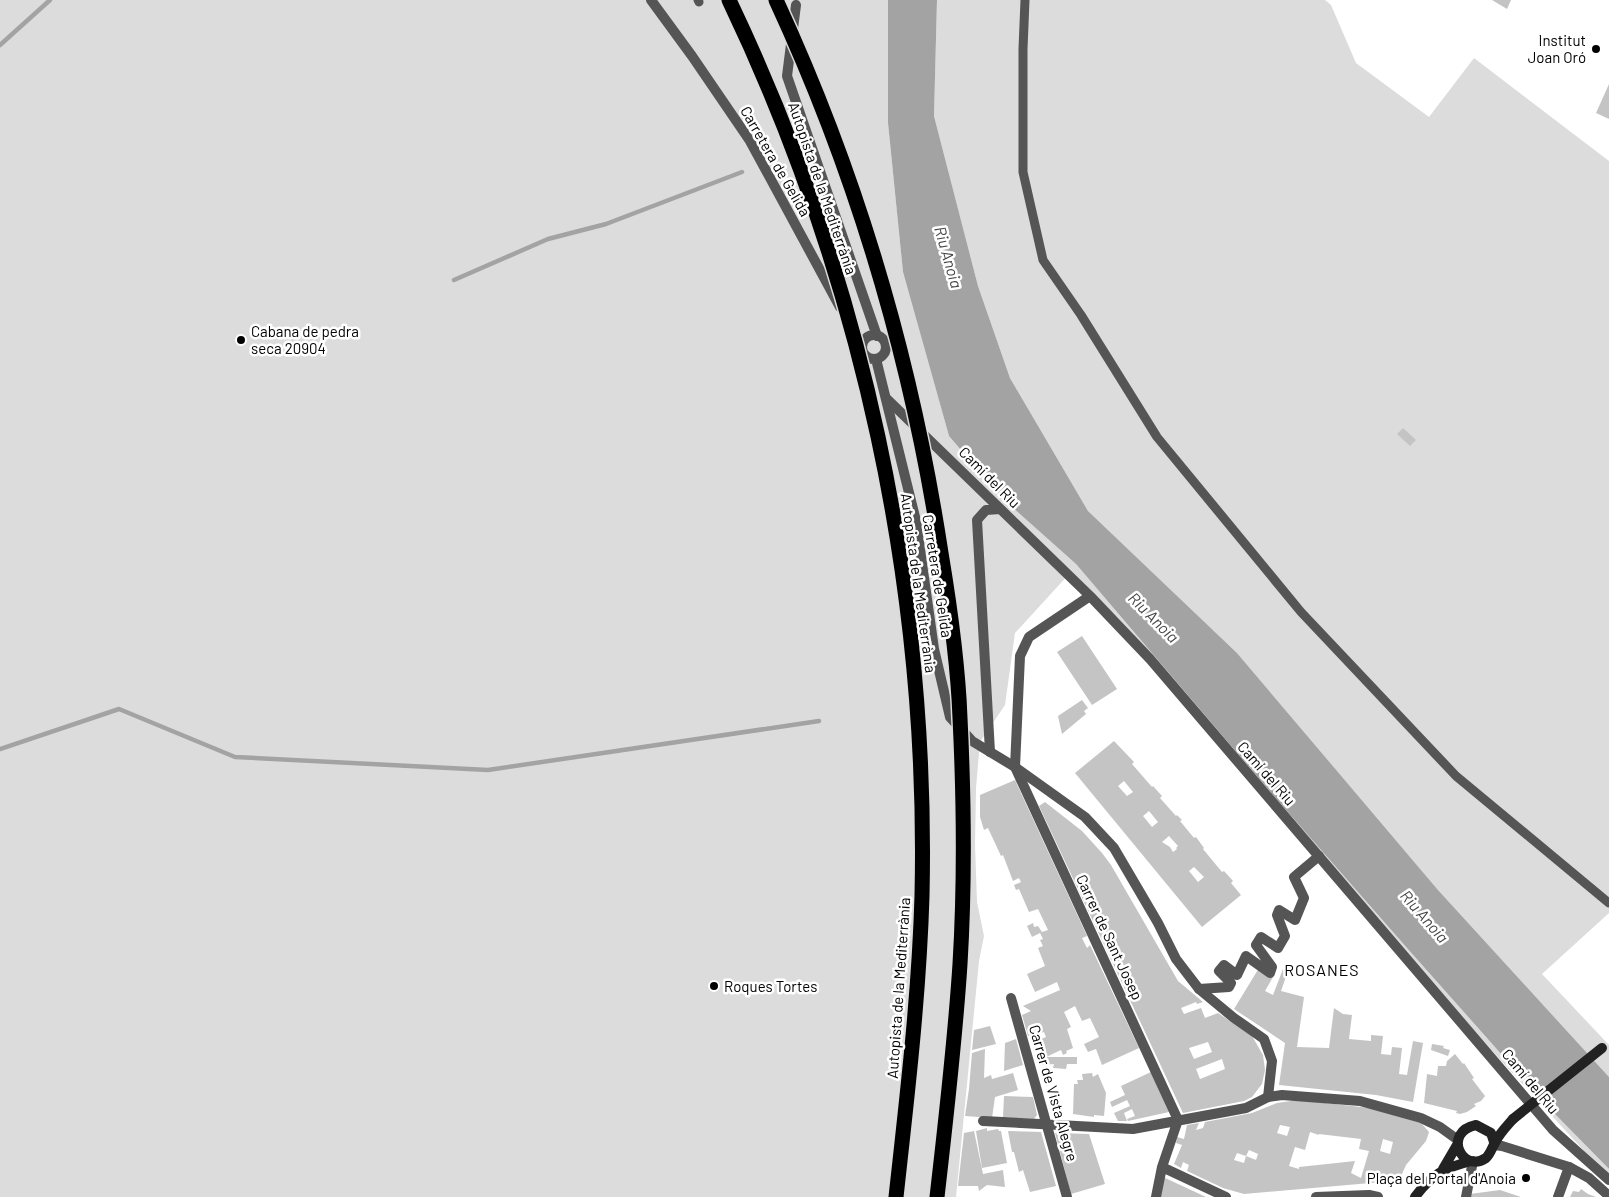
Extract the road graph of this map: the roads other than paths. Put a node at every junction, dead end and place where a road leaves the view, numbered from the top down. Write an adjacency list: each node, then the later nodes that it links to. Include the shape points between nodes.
1 (651, 0): 7 (street, Carretera de Gelida, via 750,141)
2 (728, 0): 34 (highway, Autopista de la Mediterrània, bridge, via 791,145 816,214 859,356 892,508 908,617 918,724 922,894 914,1027)
3 (776, 0): 35 (highway, Autopista de la Mediterrània, bridge, via 840,154 886,297 922,441 947,589 960,715 963,887 955,1037)
4 (1026, 0): 15 (lane, via 1023,172 1043,260 1157,436 1301,612 1456,776)
5 (797, 2): 6 (street, via 786,76)
6 (876, 336): 7 (street, via 868,337); 8 (street, via 884,340 886,348)
7 (862, 344): 8 (street, via 865,356)
8 (876, 359): 9 (street, Carretera de Gelida)
9 (887, 399): 10 (street, Camí del Riu); 12 (street, Carretera de Gelida, via 916,521 934,649 950,717 972,741)
10 (1000, 509): 11 (street, Camí del Riu); 12 (street, via 986,510 976,520)
11 (1090, 596): 13 (street, via 1029,637 1020,656); 14 (street, Camí del Riu, via 1150,659)
12 (990, 752): 13 (street, Carretera de Gelida)
13 (1015, 767): 16 (street, Carretera de Gelida, via 1085,817 1114,848 1176,959); 22 (street, Carrer de Sant Josep)
14 (1318, 856): 16 (street, via 1294,877 1304,898 1295,920 1279,910 1277,916 1285,936 1278,948 1261,936 1256,945 1272,967 1270,973 1246,956 1237,975 1224,965 1219,971 1231,983 1229,987); 31 (street, Camí del Riu, via 1553,1130)
15 (1609, 903)
16 (1198, 989): 19 (street, Carretera de Gelida, via 1264,1039 1272,1062)
17 (1011, 998): 23 (street, Carrer de Vista Alegre)
18 (1606, 1045): 20 (main road, bridge)
19 (1268, 1097): 22 (street, via 1246,1108); 25 (street, via 1282,1095 1360,1101 1422,1118)
20 (1513, 1119): 24 (main road); 26 (main road)
21 (983, 1120): 23 (street)
22 (1178, 1120): 23 (street, via 1133,1129); 28 (street)
23 (1047, 1124): 36 (street, Carrer de Vista Alegre)
24 (1486, 1129): 25 (main road, via 1476,1125 1467,1127); 26 (main road, via 1491,1133)
25 (1458, 1142): 27 (main road, via 1462,1156); 30 (main road)
26 (1494, 1144): 27 (main road, via 1485,1158); 29 (street)
27 (1472, 1161): 30 (main road); 42 (street)
28 (1162, 1167): 37 (street); 38 (street)
29 (1569, 1167): 33 (street, via 1590,1178); 43 (street)
30 (1443, 1169): 41 (main road)
31 (1609, 1180)
32 (1331, 1196): 39 (street); 40 (street)
33 (1609, 1196)
34 (896, 1197)
35 (937, 1197)
36 (1067, 1197)
37 (1156, 1197)
38 (1226, 1197)
39 (1316, 1197)
40 (1378, 1197)
41 (1414, 1197)
42 (1466, 1197)
43 (1558, 1197)

